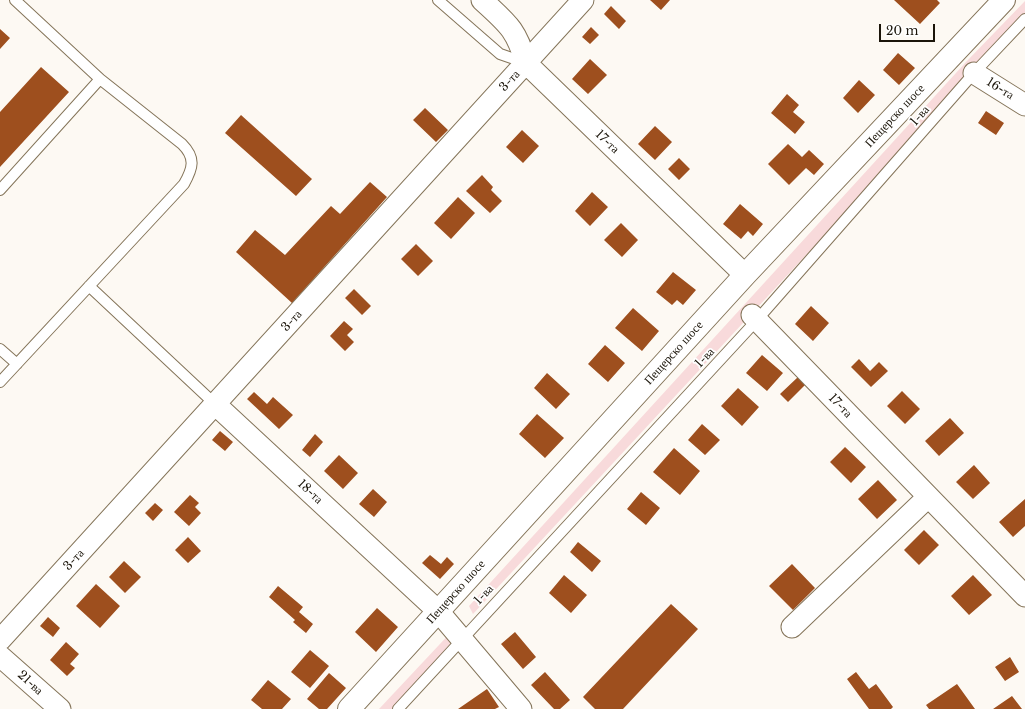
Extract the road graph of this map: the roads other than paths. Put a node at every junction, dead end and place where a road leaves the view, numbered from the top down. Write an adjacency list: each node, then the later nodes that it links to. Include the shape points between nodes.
1 (16, 0): 9 (lane)
2 (438, 0): 7 (lane, via 500,54)
3 (482, 0): 7 (street, 17-та, via 516,35)
4 (583, 0): 7 (street, 3-та)
5 (1004, 0): 12 (main road, Пещерско шосе)
6 (1025, 19): 8 (lane, 1-ва)
7 (526, 63): 12 (street, 17-та); 18 (street, 3-та)
8 (974, 73): 10 (street, 16-та); 14 (lane, 1-ва)
9 (100, 79): 11 (lane); 13 (lane, via 182,144 190,152 192,163 184,184)
10 (1025, 105)
11 (0, 190)
12 (745, 275): 21 (main road, Пещерско шосе)
13 (89, 286): 16 (lane); 18 (lane, 18-та)
14 (755, 317): 19 (street, 17-та); 23 (lane, 1-ва)
15 (0, 349): 16 (lane)
16 (17, 364): 17 (lane)
17 (0, 382)
18 (216, 405): 21 (street, 18-та); 24 (street, 3-та)
19 (928, 497): 20 (street, 17-та); 22 (street)
20 (1025, 596)
21 (438, 611): 23 (street, 18-та); 27 (main road, Пещерско шосе)
22 (792, 627)
23 (462, 638): 28 (lane, 1-ва); 29 (street, 18-та)
24 (0, 640)
25 (0, 656): 26 (street, 21-ва)
26 (60, 709)
27 (349, 709)
28 (398, 709)
29 (521, 709)

